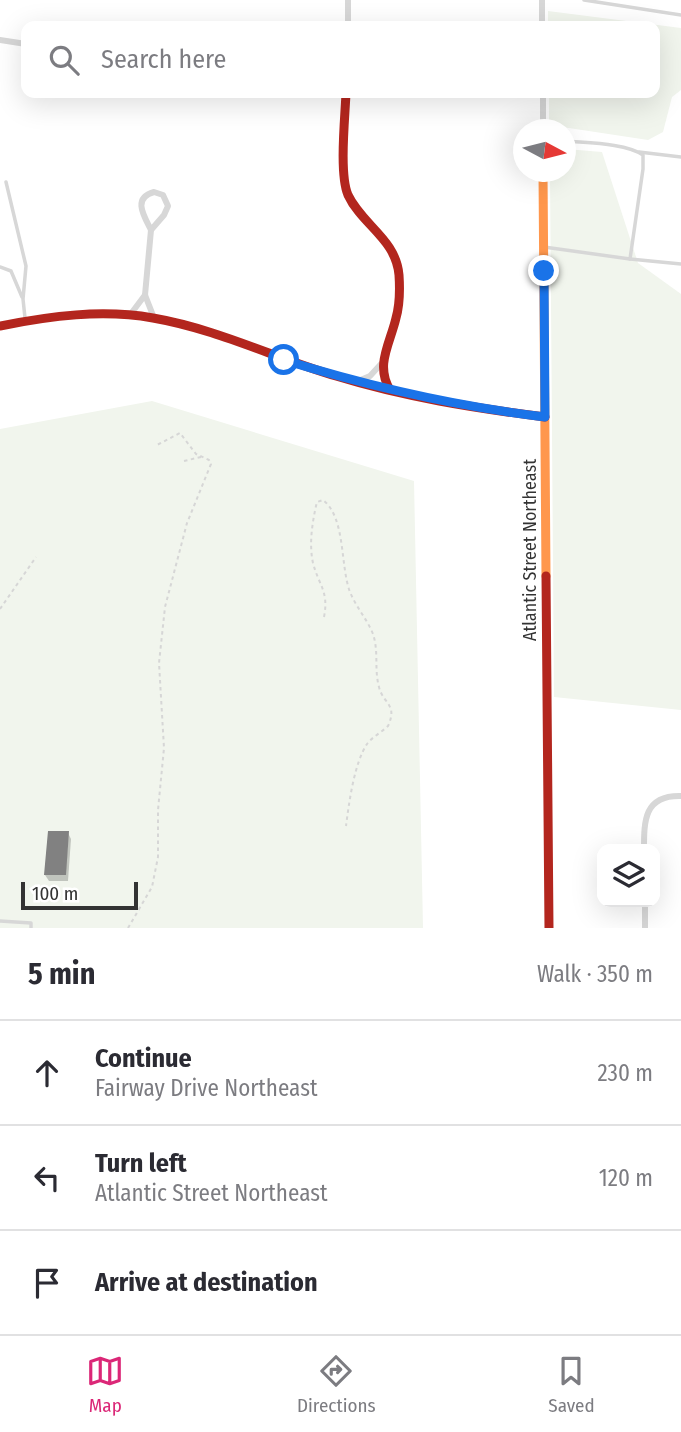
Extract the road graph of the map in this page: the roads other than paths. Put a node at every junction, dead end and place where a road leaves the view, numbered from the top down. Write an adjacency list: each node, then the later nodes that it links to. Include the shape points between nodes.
1 (348, 0): 5 (street)
2 (542, 0): 6 (street)
3 (584, 0): 4 (lane)
4 (681, 15)
5 (348, 21)
6 (542, 21)
7 (0, 40): 8 (street)
8 (21, 43)
9 (346, 98): 28 (street, via 346,192 355,209 389,243 399,271 397,315)
10 (542, 98): 11 (street)
11 (543, 119)
12 (576, 142): 13 (lane)
13 (637, 151): 14 (lane); 19 (lane, via 643,155 643,169)
14 (681, 157)
15 (6, 182): 23 (lane, via 26,266)
16 (543, 182): 18 (street, Atlantic Street Northeast)
17 (151, 230): 17 (street, via 141,203 148,193 158,192 168,206); 22 (street)
18 (544, 247): 19 (lane); 31 (street, Atlantic Street Northeast)
19 (630, 259): 20 (lane)
20 (681, 264)
21 (0, 267): 23 (lane, via 11,271)
22 (145, 295): 24 (street); 25 (street)
23 (23, 299): 26 (lane)
24 (130, 315): 25 (street); 26 (street, via 75,314)
25 (154, 318): 29 (street, via 198,328)
26 (25, 320): 27 (street)
27 (0, 326)
28 (381, 364): 29 (street); 30 (street)
29 (356, 382): 30 (street)
30 (390, 390): 31 (street)
31 (545, 417): 37 (street, Atlantic Street Northeast)
32 (681, 796): 33 (street, via 663,798 650,808 644,824)
33 (645, 844)
34 (645, 907): 38 (street)
35 (0, 921): 36 (lane, via 31,923)
36 (31, 928)
37 (549, 928)
38 (645, 928)

